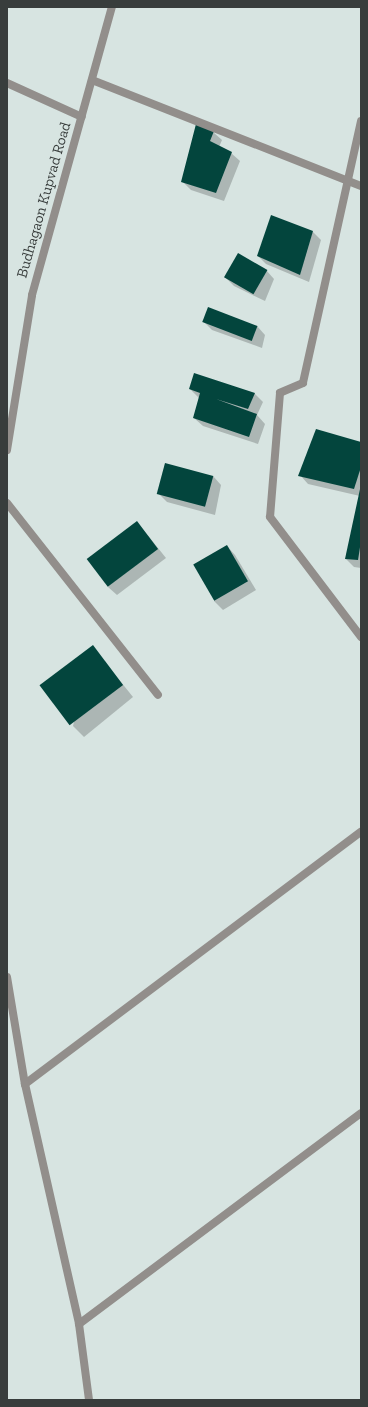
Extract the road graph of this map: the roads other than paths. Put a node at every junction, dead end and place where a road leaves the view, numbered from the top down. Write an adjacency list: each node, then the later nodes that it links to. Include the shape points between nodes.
1 (112, 7): 2 (street, Budhagaon Kupvad Road)
2 (92, 80): 4 (street, Budhagaon Kupvad Road); 6 (street)
3 (7, 83): 4 (street)
4 (82, 117): 8 (street, Budhagaon Kupvad Road, via 32,295)
5 (361, 121): 6 (street)
6 (348, 181): 7 (street); 10 (street, via 303,383 280,393 270,517)
7 (361, 186)
8 (7, 450)
9 (7, 503): 11 (street)
10 (361, 637)
11 (158, 695)
12 (361, 832): 14 (street)
13 (7, 977): 14 (street)
14 (25, 1084): 16 (street)
15 (361, 1113): 16 (street)
16 (79, 1324): 17 (street)
17 (89, 1400)

